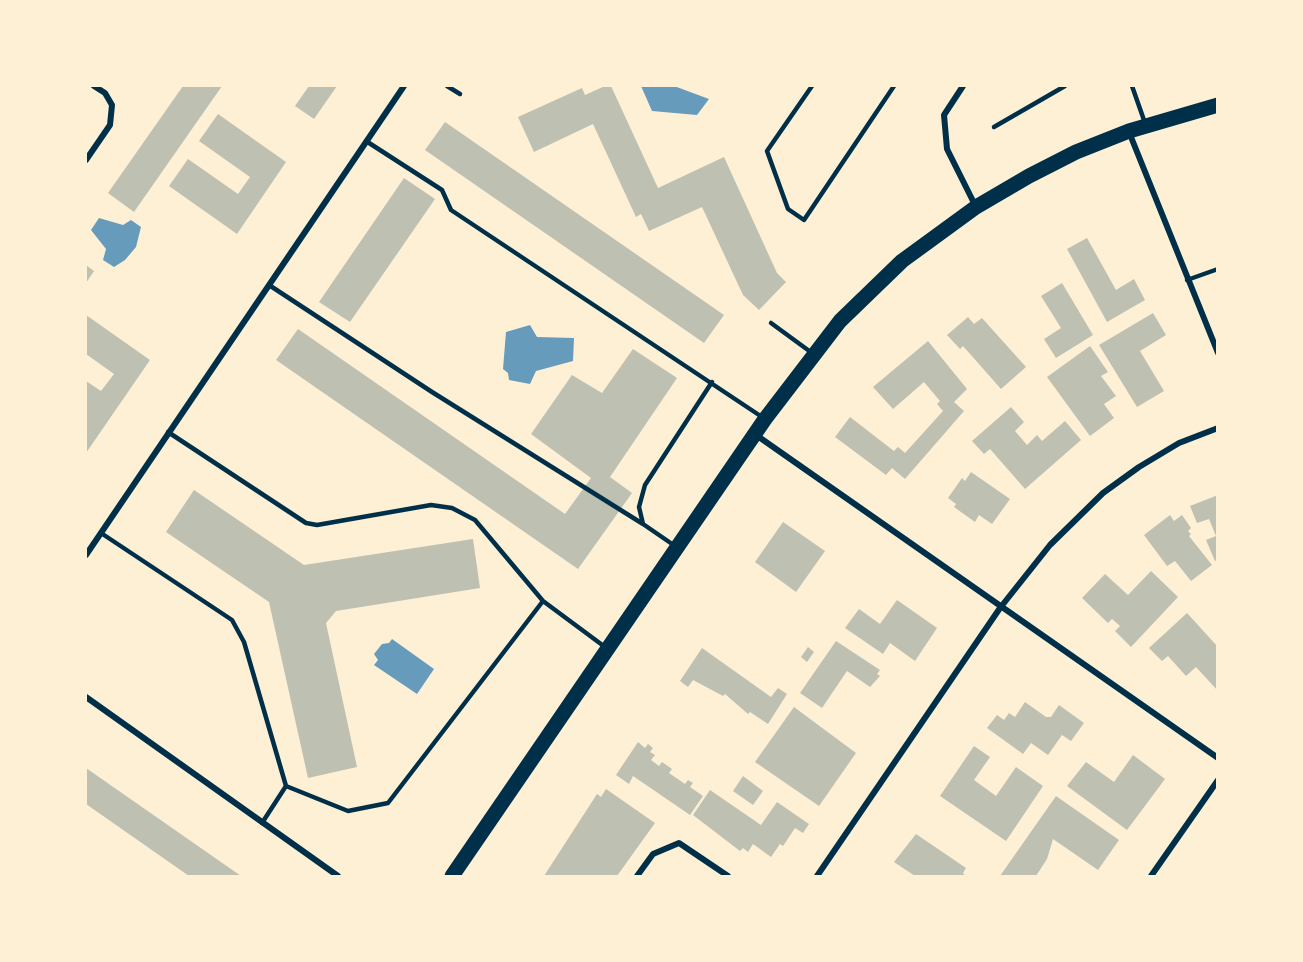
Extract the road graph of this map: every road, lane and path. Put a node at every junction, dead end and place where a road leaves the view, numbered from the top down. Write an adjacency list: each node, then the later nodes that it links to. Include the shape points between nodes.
1 (94, 86): 15 (street, via 105,93 112,105 110,125)
2 (404, 86): 14 (street)
3 (447, 86): 9 (lane)
4 (812, 86): 5 (lane, via 767,151 788,209 804,220)
5 (894, 86)
6 (963, 86): 16 (street, via 944,116 947,149)
7 (1065, 86): 12 (lane)
8 (1132, 86): 11 (lane)
9 (460, 94)
10 (1218, 105): 11 (main road)
11 (1146, 125): 13 (main road)
12 (994, 127)
13 (1129, 131): 16 (main road, via 1038,171); 18 (street)
14 (365, 141): 19 (street); 23 (lane, via 442,190 451,210)
15 (86, 160)
16 (976, 207): 21 (main road, via 902,261)
17 (1218, 269): 18 (lane)
18 (1187, 280): 22 (street)
19 (269, 285): 26 (street); 28 (lane)
20 (771, 323): 21 (lane)
21 (813, 353): 24 (main road)
22 (1218, 353)
23 (712, 382): 24 (lane); 28 (lane, via 645,485 639,507)
24 (765, 418): 27 (main road)
25 (1218, 428): 33 (street, via 1179,443 1103,493 1050,545)
26 (168, 432): 29 (street); 32 (lane, via 316,525 431,505 452,508 475,520)
27 (755, 433): 30 (main road); 33 (street)
28 (644, 524): 30 (lane)
29 (100, 533): 31 (street); 38 (lane, via 232,620 244,642)
30 (676, 547): 34 (main road)
31 (86, 555)
32 (543, 601): 34 (lane); 38 (lane, via 388,803 348,812)
33 (1000, 608): 36 (street); 44 (street)
34 (607, 649): 41 (main road)
35 (86, 697): 39 (street)
36 (1218, 758)
37 (1218, 780): 45 (street)
38 (286, 786): 39 (lane)
39 (262, 823): 40 (street)
40 (338, 876)
41 (452, 876)
42 (637, 876): 43 (street, via 653,854 679,843)
43 (728, 876)
44 (817, 876)
45 (1151, 876)

